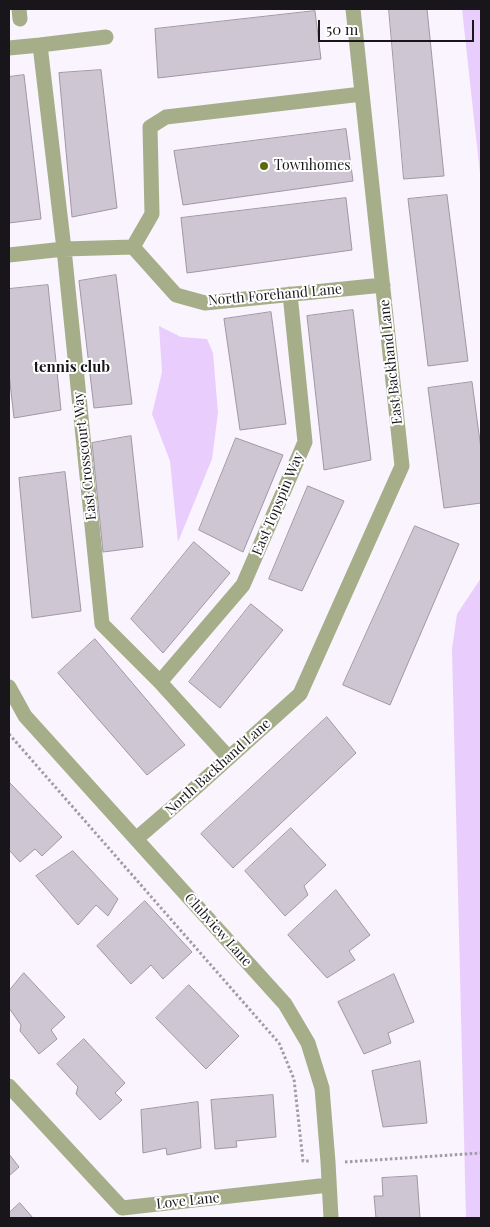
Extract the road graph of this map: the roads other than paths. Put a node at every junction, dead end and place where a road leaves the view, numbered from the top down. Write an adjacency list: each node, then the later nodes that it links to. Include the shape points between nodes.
1 (353, 9): 5 (street, East Backhand Lane)
2 (106, 37): 3 (street)
3 (40, 45): 4 (street); 7 (street, East Crosscourt Way)
4 (9, 48)
5 (362, 94): 6 (street, via 166,117 150,127 152,214); 9 (street, East Backhand Lane)
6 (133, 247): 7 (street); 10 (street, North Forehand Lane, via 176,294 205,304)
7 (64, 249): 8 (street); 11 (street, East Crosscourt Way, via 102,624)
8 (9, 255)
9 (383, 285): 10 (street, North Forehand Lane); 13 (street, East Backhand Lane, via 402,466)
10 (290, 294): 11 (street, East Topspin Way, via 305,442 243,585)
11 (160, 682): 14 (street, East Crosscourt Way)
12 (9, 686): 15 (street, Clubview Lane, via 25,716)
13 (300, 694): 14 (street, North Backhand Lane)
14 (229, 758): 15 (street, North Backhand Lane)
15 (136, 839): 17 (street, Clubview Lane, via 285,1004 308,1043 322,1088)
16 (9, 1086): 17 (street, Love Lane, via 122,1208)
17 (330, 1185): 18 (street, Clubview Lane)
18 (331, 1218)

